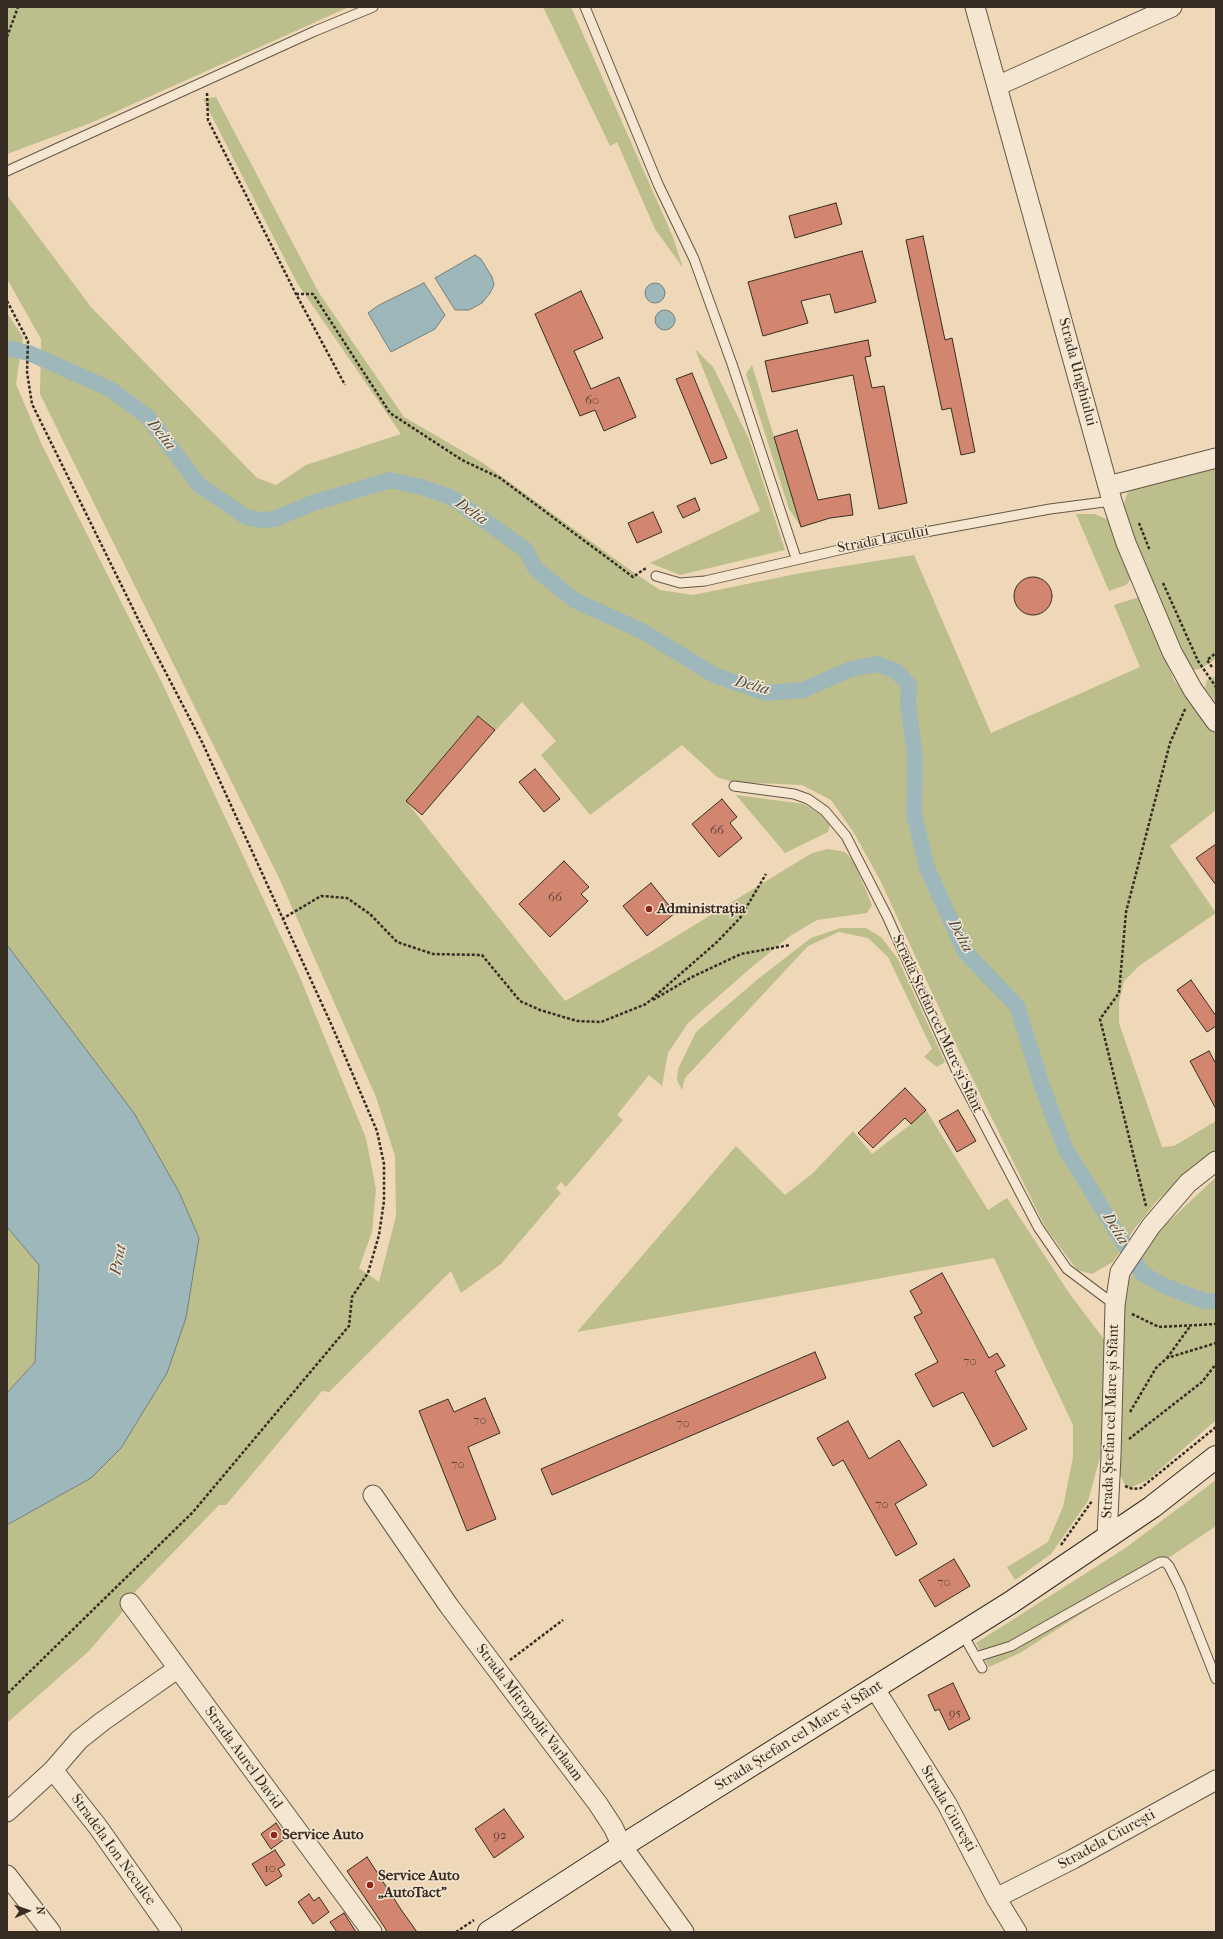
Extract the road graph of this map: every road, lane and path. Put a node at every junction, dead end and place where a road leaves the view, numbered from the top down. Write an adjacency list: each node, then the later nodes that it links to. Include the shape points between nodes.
1 (18, 7): 6 (path)
2 (373, 7): 7 (lane)
3 (585, 7): 15 (lane, via 658,184 694,259)
4 (975, 7): 8 (street, Strada Unghiului)
5 (1172, 7): 8 (street)
6 (7, 37)
7 (207, 80): 9 (lane); 10 (path, via 208,120)
8 (997, 86): 14 (street, Strada Unghiului)
9 (7, 171)
10 (296, 294): 12 (path); 16 (path, via 313,294 390,413 462,460 500,478 633,577)
11 (7, 301): 24 (path, via 28,341 27,372 32,404 142,629 202,742)
12 (344, 385)
13 (1216, 458): 14 (street, Strada Lacului)
14 (1110, 494): 15 (lane, Strada Lacului, via 1050,509); 20 (street, Strada Unghiului, via 1126,543 1158,622)
15 (796, 558): 17 (lane, Strada Lacului, via 705,581 680,583)
16 (646, 568)
17 (656, 576)
18 (1216, 653): 19 (path, via 1207,660)
19 (1212, 667)
20 (1193, 690): 21 (street, Strada Unghiului); 28 (path, via 1170,743 1126,912 1119,993 1100,1019)
21 (1216, 722)
22 (734, 786): 29 (lane, Strada Ștefan cel Mare și Sfânt, via 794,794 808,799 825,811 846,836 887,916 958,1074 1038,1227 1067,1269)
23 (766, 874): 26 (path, via 740,918 717,942)
24 (282, 919): 26 (path, via 321,896 347,898 370,914 397,942 433,954 482,955 520,1001 540,1010 577,1021 601,1022); 52 (path, via 377,1131 384,1164 384,1201 379,1235 368,1274 352,1297 349,1326 193,1512)
25 (790, 945): 26 (path, via 741,954 692,977)
26 (646, 1004)
27 (1216, 1161): 28 (street, Strada Ștefan cel Mare și Sfânt, via 1188,1183)
28 (1151, 1226): 29 (street, Strada Ștefan cel Mare și Sfânt, via 1120,1272)
29 (1115, 1305): 31 (path, via 1159,1327); 37 (street, Strada Ștefan cel Mare și Sfânt)
30 (1216, 1324): 31 (path)
31 (1191, 1325): 33 (path)
32 (1216, 1344): 33 (path)
33 (1167, 1358): 35 (path, via 1156,1368)
34 (1215, 1367): 37 (path, via 1202,1382 1140,1429)
35 (1129, 1414)
36 (1216, 1427): 39 (path, via 1140,1488 1133,1489 1122,1485)
37 (1111, 1456): 39 (street, Strada Ștefan cel Mare și Sfânt)
38 (1216, 1457): 41 (main road, Strada Ștefan cel Mare și Sfânt, via 1152,1507)
39 (1109, 1492): 41 (street, Strada Ștefan cel Mare și Sfânt); 42 (path, via 1090,1502)
40 (373, 1495): 49 (street, Strada Mitropolit Varlaam, via 449,1606)
41 (1107, 1536): 45 (main road, Strada Ștefan cel Mare și Sfânt)
42 (1057, 1550)
43 (130, 1603): 48 (street, Strada Aurel David)
44 (563, 1620): 49 (path)
45 (962, 1633): 46 (lane); 51 (main road, Strada Ștefan cel Mare și Sfânt)
46 (976, 1657): 47 (lane); 50 (lane, via 1011,1646 1156,1563 1165,1562 1180,1588)
47 (982, 1668)
48 (177, 1669): 53 (street, via 78,1740); 62 (street, Strada Aurel David)
49 (497, 1670): 56 (street, Strada Mitropolit Varlaam, via 598,1804)
50 (1216, 1679)
51 (875, 1689): 56 (main road, Strada Ștefan cel Mare și Sfânt); 58 (street, Strada Ciurești, via 947,1804)
52 (7, 1694)
53 (52, 1770): 55 (street); 61 (street, Stradela Ion Neculce, via 98,1827)
54 (1216, 1780): 58 (street, Stradela Ciurești, via 1073,1859)
55 (7, 1812)
56 (622, 1846): 59 (main road, Strada Ștefan cel Mare și Sfânt); 64 (street, Strada Mitropolit Varlaam)
57 (7, 1875): 60 (street)
58 (996, 1898): 65 (street, Strada Ciurești)
59 (482, 1926): 63 (path)
60 (51, 1932)
61 (172, 1932)
62 (372, 1932)
63 (456, 1932)
64 (684, 1932)
65 (1017, 1932)

